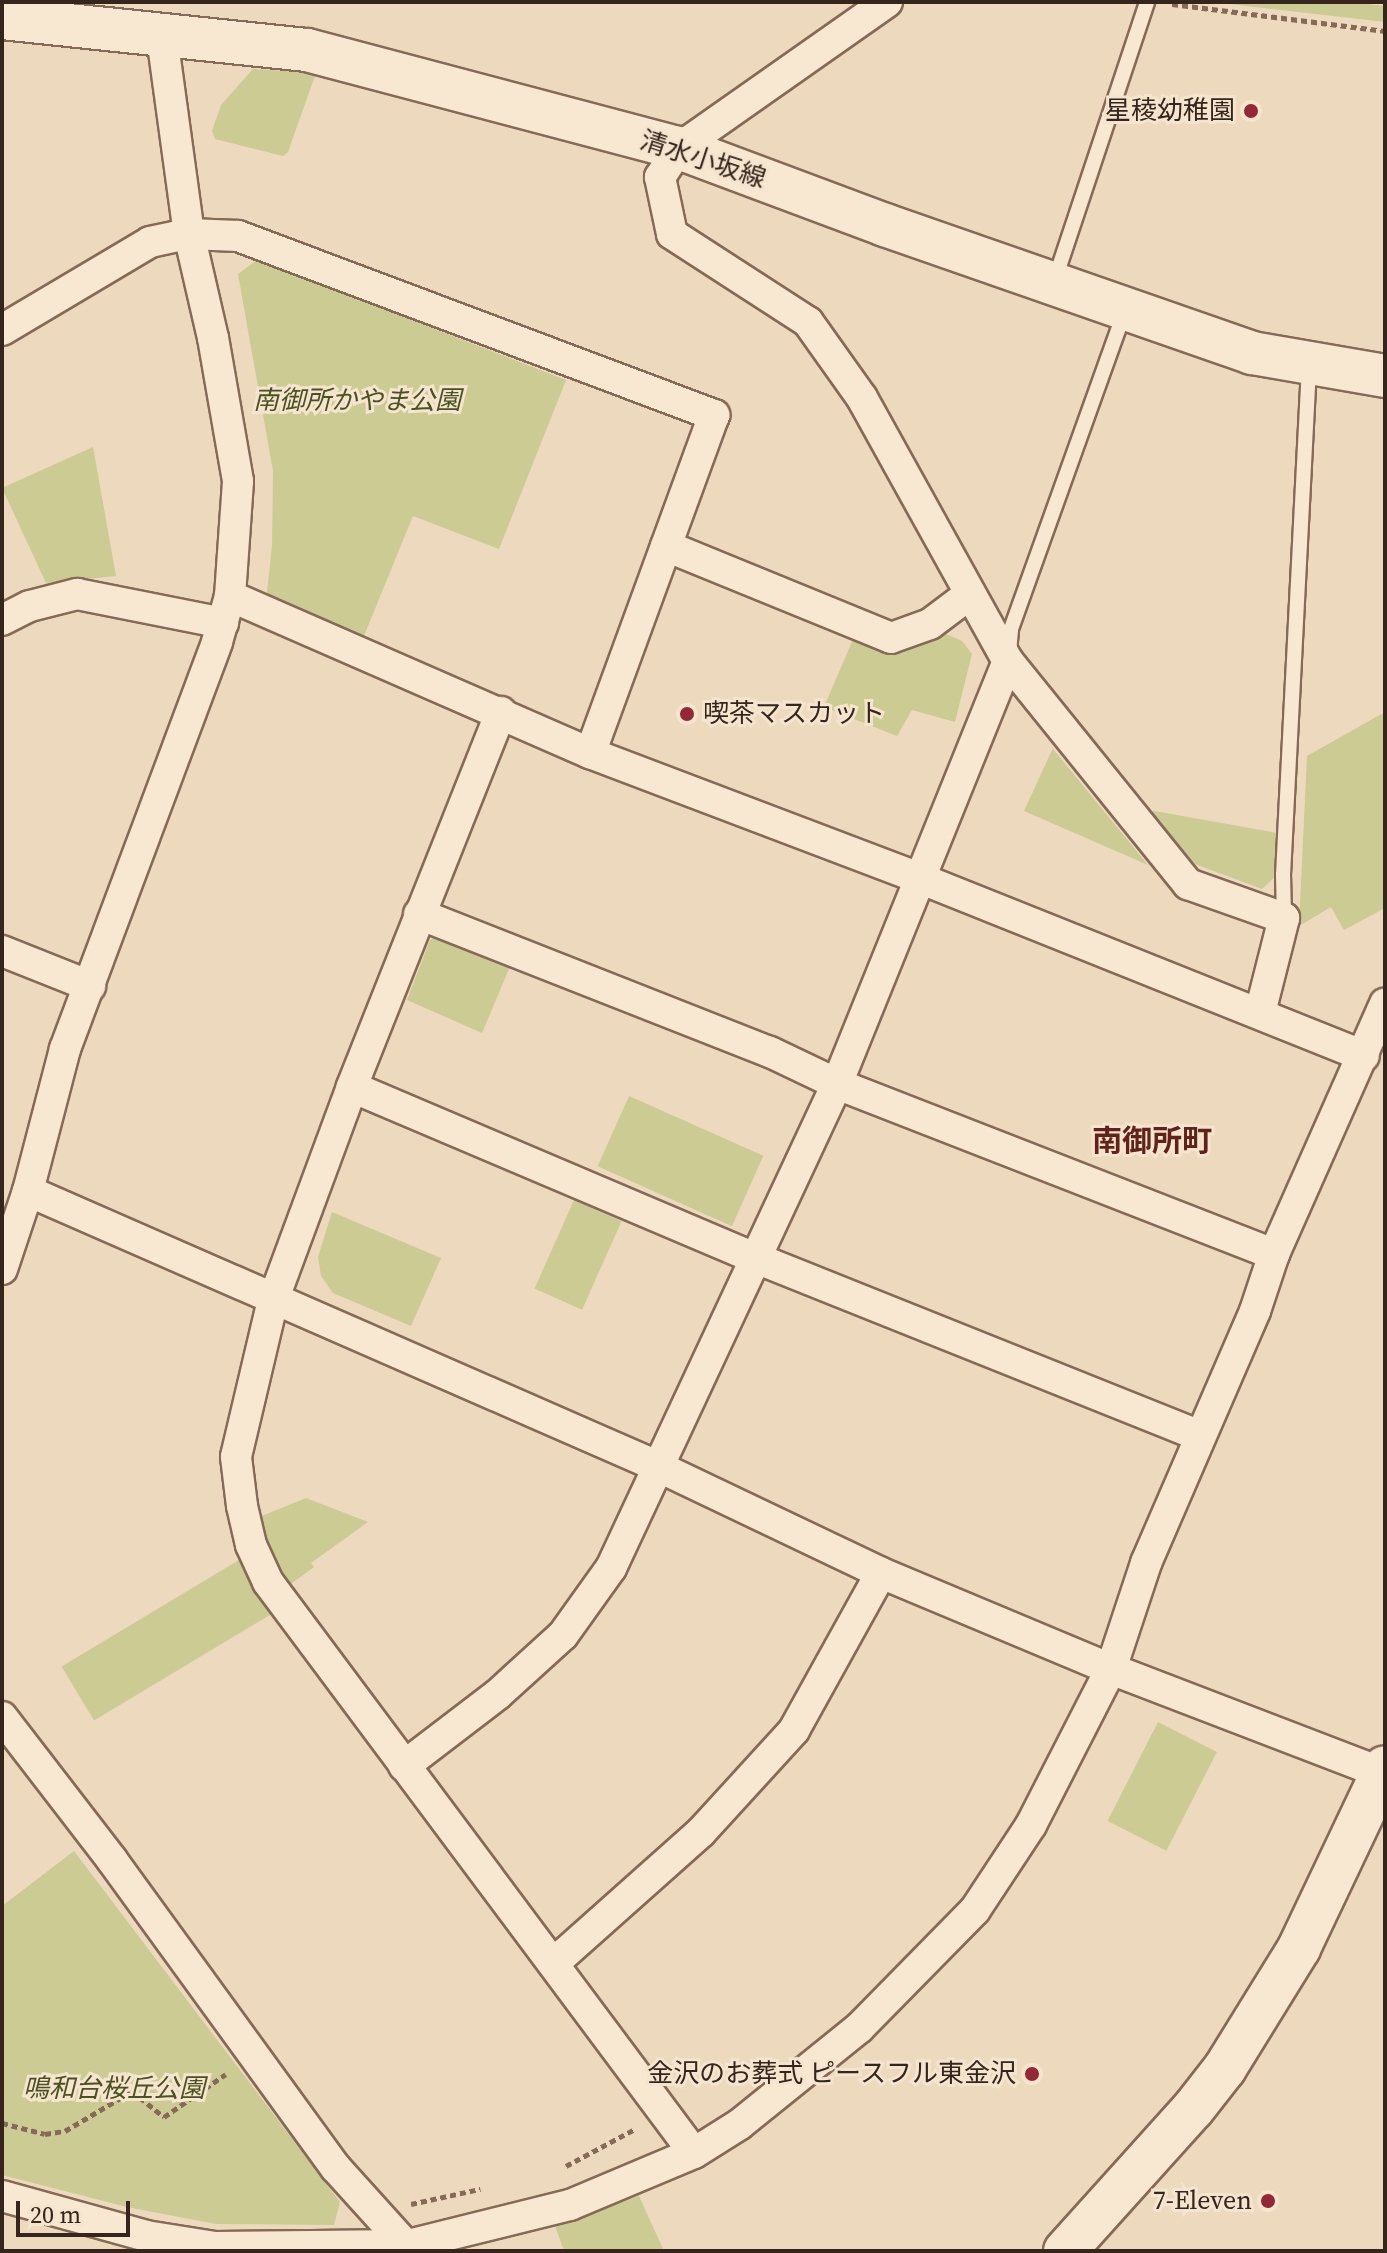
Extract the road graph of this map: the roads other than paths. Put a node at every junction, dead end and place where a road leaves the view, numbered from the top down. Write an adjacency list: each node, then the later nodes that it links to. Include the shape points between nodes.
1 (887, 2): 5 (street)
2 (1147, 2): 7 (lane)
3 (2, 18): 4 (main road, 清水小坂線)
4 (162, 36): 5 (main road, 清水小坂線, via 307,50); 6 (street)
5 (679, 148): 7 (main road, 清水小坂線); 13 (street, via 660,177 672,234 808,322 862,398)
6 (189, 234): 9 (street, via 150,242); 12 (street, via 238,236 714,415); 14 (street, via 238,481)
7 (1053, 283): 8 (main road, 清水小坂線)
8 (1126, 309): 10 (main road, 清水小坂線, via 1252,353); 16 (lane, via 1011,629)
9 (2, 330)
10 (1309, 363): 11 (main road, 清水小坂線); 21 (lane)
11 (1385, 376)
12 (666, 546): 13 (street, via 891,638 930,624); 18 (street)
13 (970, 594): 16 (street)
14 (226, 610): 15 (street, via 77,594 30,606); 17 (street); 23 (street)
15 (2, 620)
16 (1008, 661): 19 (street); 21 (street, via 1188,884)
17 (501, 712): 18 (street); 20 (street)
18 (590, 753): 19 (street)
19 (919, 878): 25 (street); 27 (street)
20 (419, 914): 27 (street, via 770,1052); 28 (street)
21 (1284, 918): 25 (street)
22 (2, 951): 23 (street)
23 (90, 986): 29 (street, via 65,1049)
24 (1385, 1003): 26 (street)
25 (1260, 1013): 26 (street)
26 (1364, 1056): 30 (street)
27 (837, 1084): 30 (street); 31 (street)
28 (352, 1087): 31 (street); 33 (street)
29 (28, 1191): 32 (street); 33 (street)
30 (1274, 1254): 34 (street, via 1255,1311)
31 (753, 1257): 34 (street); 35 (street)
32 (2, 1269)
33 (273, 1300): 35 (street); 39 (street, via 236,1457 251,1545 268,1582)
34 (1199, 1435): 37 (street, via 1146,1563)
35 (659, 1467): 36 (street); 39 (street, via 611,1568 563,1635 497,1695)
36 (881, 1573): 37 (street); 41 (street, via 794,1730 701,1832)
37 (1111, 1669): 40 (street); 42 (street, via 1031,1825 975,1910 859,2028 740,2124)
38 (2, 1717): 44 (street, via 336,2168)
39 (404, 1766): 41 (street)
40 (1384, 1771): 45 (main road, via 1299,1948 1225,2068)
41 (554, 1963): 42 (street)
42 (694, 2153): 44 (street, via 570,2205)
43 (2, 2196): 44 (street, via 146,2236 215,2247)
44 (409, 2248)
45 (1065, 2251)

